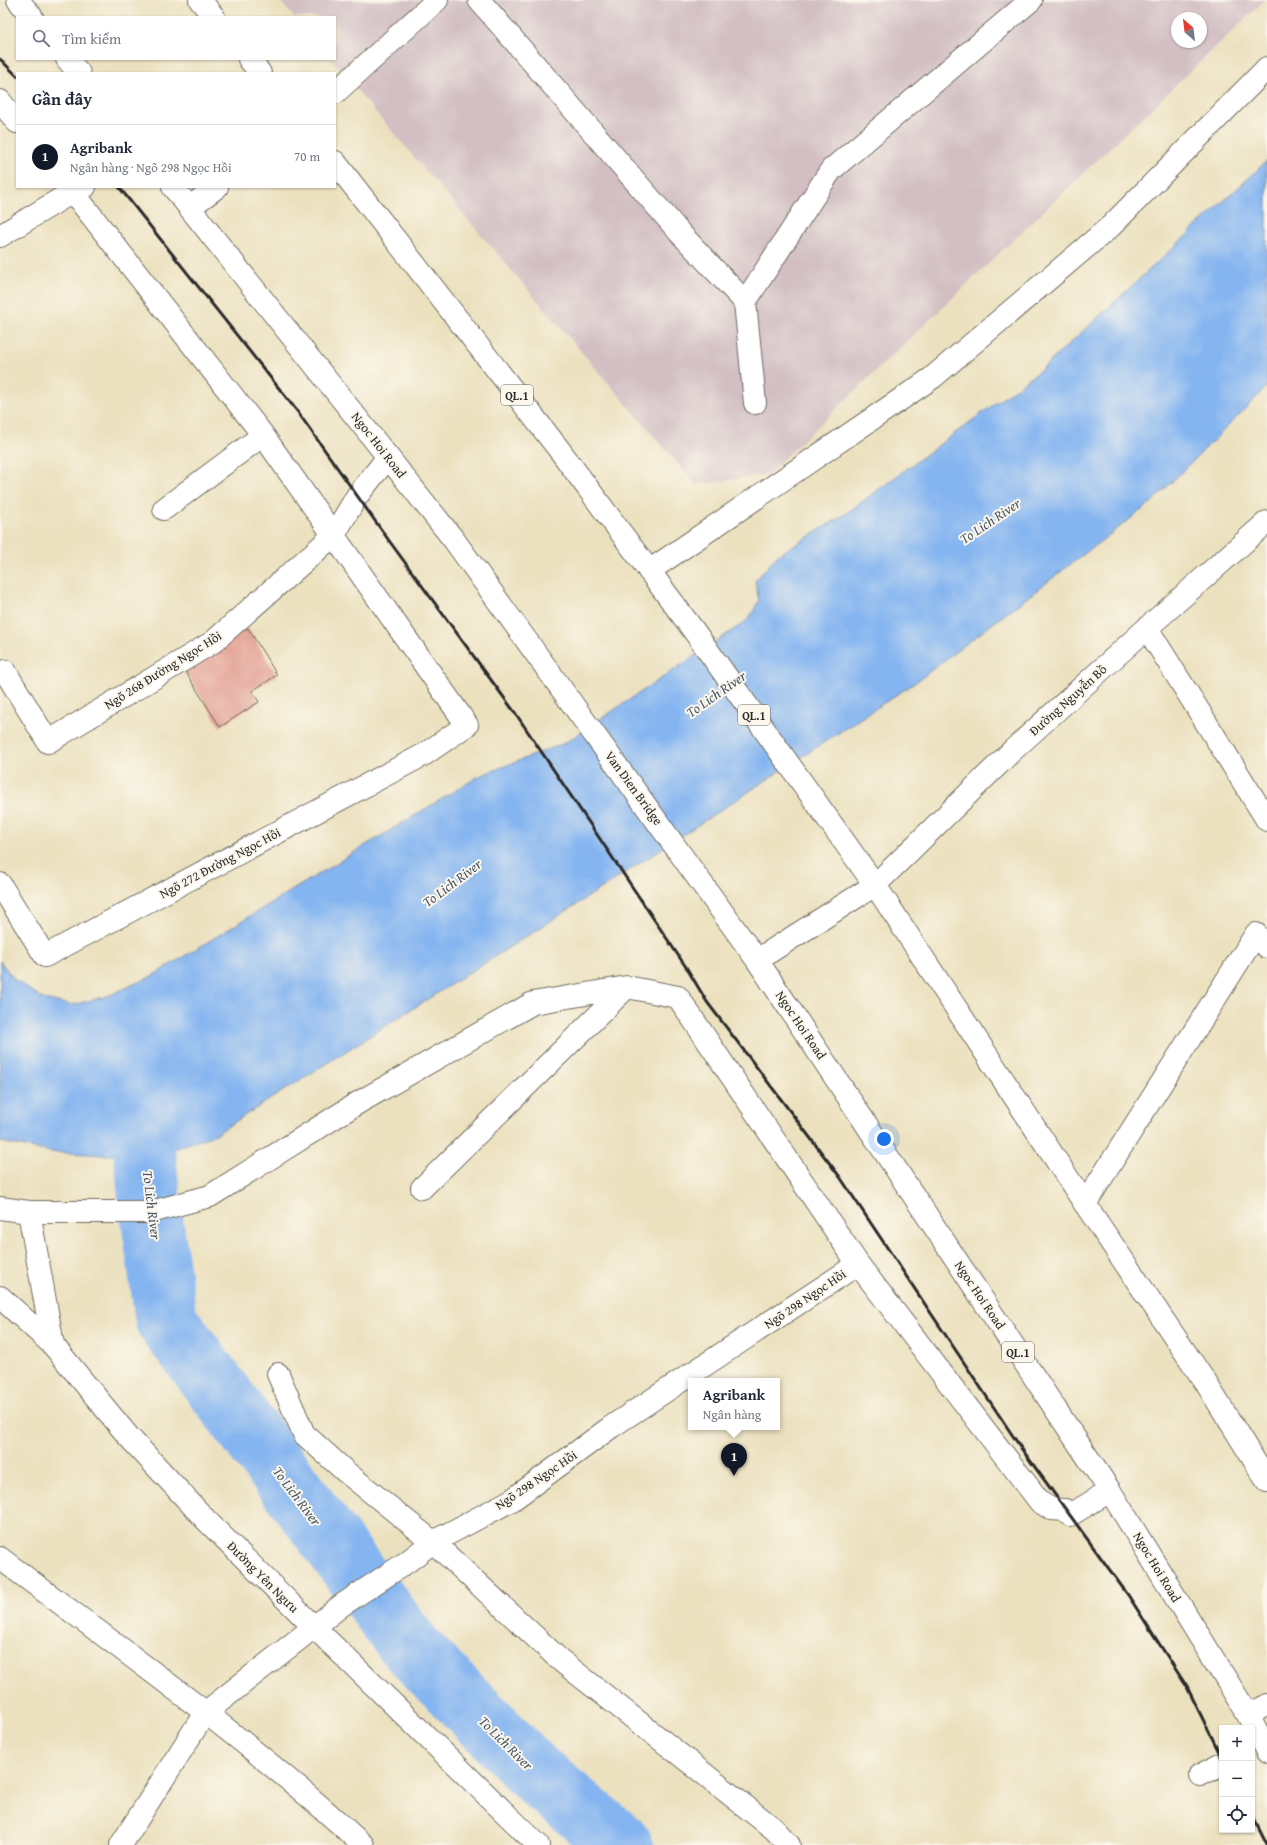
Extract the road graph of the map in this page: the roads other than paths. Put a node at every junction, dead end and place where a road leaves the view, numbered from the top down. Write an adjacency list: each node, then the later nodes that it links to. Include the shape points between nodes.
1 (18, 0): 6 (main road)
2 (200, 0): 7 (main road)
3 (437, 0): 13 (main road)
4 (479, 0): 22 (main road, via 675,227)
5 (1031, 0): 22 (main road, via 831,170)
6 (31, 16)
7 (213, 16)
8 (68, 60): 11 (main road)
9 (250, 60): 12 (main road)
10 (1267, 68): 29 (main road, via 1111,226 932,378)
11 (77, 72)
12 (259, 72)
13 (336, 92)
14 (0, 101): 15 (main road)
15 (16, 121)
16 (336, 163): 29 (main road, QL.1, via 561,452)
17 (174, 188): 20 (main road, Ngoc Hoi Road / QL.1)
18 (216, 188): 20 (main road)
19 (75, 189): 21 (main road); 24 (main road)
20 (190, 208): 25 (main road, Ngoc Hoi Road / QL.1)
21 (0, 236)
22 (745, 302): 23 (main road)
23 (755, 403)
24 (263, 436): 26 (main road); 28 (main road)
25 (388, 457): 28 (main road, via 357,496); 32 (main road, Ngoc Hoi Road / QL.1, via 454,540)
26 (164, 509)
27 (1267, 522): 30 (main road, Đường Nguyễn Bồ)
28 (334, 535): 31 (main road, Ngõ 268 Đường Ngọc Hồi, via 213,642 48,742); 35 (main road, Ngõ 272 Đường Ngọc Hồi, via 467,725 425,754 45,956)
29 (649, 571): 36 (main road, QL.1)
30 (1147, 628): 33 (main road); 36 (main road, Đường Nguyễn Bồ, via 1013,750)
31 (5, 671)
32 (577, 709): 34 (main road, Van Dien Bridge / QL.1)
33 (1267, 820)
34 (691, 868): 38 (main road, Ngoc Hoi Road / QL.1)
35 (0, 884)
36 (875, 885): 38 (main road, Đường Nguyễn Bồ); 41 (main road, QL.1)
37 (1267, 947): 41 (main road, via 1256,934)
38 (757, 960): 49 (main road, Ngoc Hoi Road / QL.1)
39 (627, 987): 40 (main road); 43 (main road, via 533,1003 356,1104 210,1196 151,1212); 44 (main road, via 678,997)
40 (422, 1188)
41 (1085, 1204): 48 (main road, QL.1, via 1206,1383)
42 (0, 1208): 43 (main road)
43 (29, 1212): 46 (main road)
44 (858, 1264): 49 (main road, Ngõ 298 Ngọc Hồi, via 1040,1502 1051,1509 1065,1510 1070,1515); 50 (main road, Ngõ 298 Ngọc Hồi, via 611,1427 512,1500)
45 (0, 1297): 46 (main road, Đường Yên Ngưu)
46 (53, 1345): 52 (main road, Đường Yên Ngưu, via 128,1436 206,1520)
47 (278, 1374): 50 (main road, via 304,1434 346,1472)
48 (1267, 1482)
49 (1110, 1491): 55 (main road, Ngoc Hoi Road / QL.1)
50 (433, 1542): 52 (main road, Ngõ 298 Ngọc Hồi); 62 (main road, via 560,1660 774,1829)
51 (0, 1558): 54 (main road)
52 (314, 1627): 54 (main road, Ngõ 298 Ngọc Hồi); 61 (main road, Đường Yên Ngưu)
53 (1267, 1704): 55 (main road)
54 (205, 1713): 59 (main road, Ngõ 298 Ngọc Hồi); 60 (main road, via 315,1800)
55 (1248, 1715): 56 (main road, Ngoc Hoi Road / QL.1)
56 (1261, 1748)
57 (1219, 1766): 58 (main road)
58 (1200, 1775)
59 (121, 1845)
60 (363, 1845)
61 (538, 1845)
62 (789, 1845)

